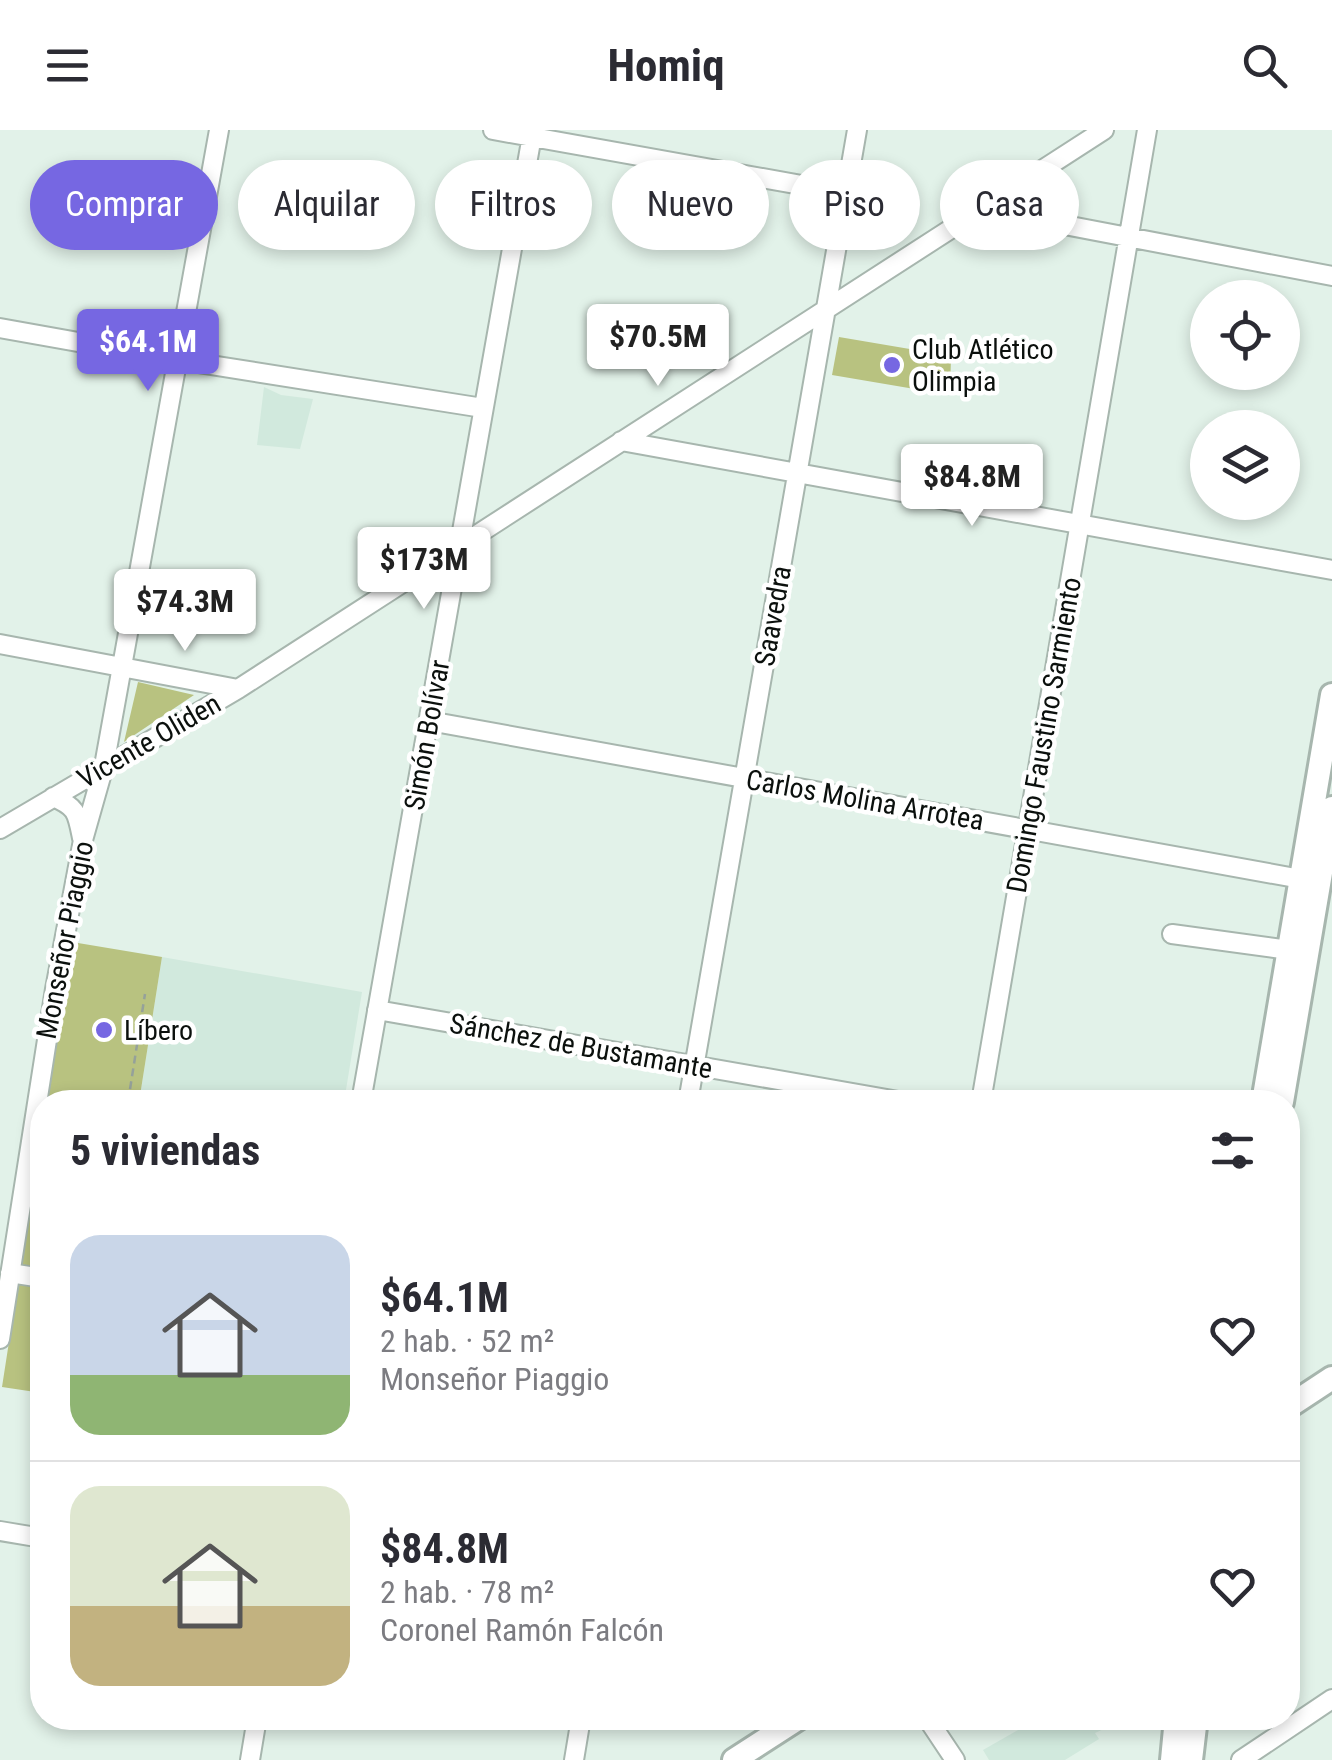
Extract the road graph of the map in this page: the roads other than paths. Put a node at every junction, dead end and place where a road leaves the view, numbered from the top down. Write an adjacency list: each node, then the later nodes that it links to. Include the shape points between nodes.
1 (219, 130): 17 (street, Monseñor Piaggio)
2 (493, 130): 6 (street)
3 (857, 130): 7 (street, Saavedra)
4 (1104, 130): 8 (street, Vicente Oliden)
5 (1147, 130): 12 (street, Domingo Faustino Sarmiento)
6 (532, 134): 9 (street); 18 (street, Simón Bolívar)
7 (852, 160)
8 (1057, 160)
9 (789, 181)
10 (1079, 228): 12 (street)
11 (940, 235): 15 (street, Vicente Oliden)
12 (1128, 237): 14 (street); 21 (street, Domingo Faustino Sarmiento)
13 (835, 250): 15 (street, Saavedra)
14 (1332, 276)
15 (824, 310): 19 (street, Vicente Oliden); 20 (street, Saavedra)
16 (0, 328): 17 (street)
17 (179, 360): 18 (street); 25 (street, Monseñor Piaggio)
18 (483, 408): 22 (street, Simón Bolívar)
19 (621, 441): 20 (street); 22 (street, Vicente Oliden)
20 (798, 474): 21 (street); 30 (street, Saavedra)
21 (1080, 524): 23 (street); 34 (street, Domingo Faustino Sarmiento)
22 (459, 548): 26 (street, Vicente Oliden); 28 (street, Simón Bolívar)
23 (1332, 570)
24 (0, 644): 25 (street)
25 (123, 667): 26 (street); 29 (street, Monseñor Piaggio)
26 (238, 688): 29 (street, Vicente Oliden)
27 (1332, 695): 36 (main road)
28 (430, 721): 30 (street, Carlos Molina Arrotea); 39 (street, Simón Bolívar)
29 (104, 766): 31 (street, Vicente Oliden); 35 (street, Monseñor Piaggio)
30 (745, 779): 34 (street, Carlos Molina Arrotea); 40 (street, Saavedra)
31 (53, 797): 33 (street, Vicente Oliden); 35 (street, via 77,813)
32 (1332, 808): 36 (main road)
33 (0, 829)
34 (1028, 829): 36 (street, Carlos Molina Arrotea); 45 (street, Domingo Faustino Sarmiento)
35 (83, 840): 41 (street, Monseñor Piaggio)
36 (1317, 882): 38 (main road); 47 (main road)
37 (1172, 934): 38 (street)
38 (1290, 950): 46 (main road)
39 (377, 1010): 40 (street, Sánchez de Bustamante); 42 (street, Simón Bolívar)
40 (694, 1066): 43 (street, Saavedra); 44 (street, Sánchez de Bustamante)
41 (39, 1090)
42 (363, 1090)
43 (690, 1090)
44 (834, 1090)
45 (982, 1090)
46 (1265, 1090)
47 (1284, 1090)
48 (30, 1147): 49 (street, Monseñor Piaggio)
49 (10, 1273): 50 (street); 51 (street, Monseñor Piaggio)
50 (30, 1276)
51 (0, 1339)
52 (1332, 1378): 53 (main road)
53 (1300, 1398)
54 (0, 1531): 55 (street)
55 (30, 1536)
56 (1332, 1699): 57 (street)
57 (1300, 1720)
58 (255, 1730): 65 (street)
59 (579, 1730): 66 (street)
60 (780, 1730): 67 (main road)
61 (935, 1730): 68 (street)
62 (1175, 1730): 69 (main road)
63 (1195, 1730): 70 (main road)
64 (1286, 1730): 71 (street)
65 (250, 1760)
66 (574, 1760)
67 (734, 1760)
68 (954, 1760)
69 (1172, 1760)
70 (1192, 1760)
71 (1241, 1760)

